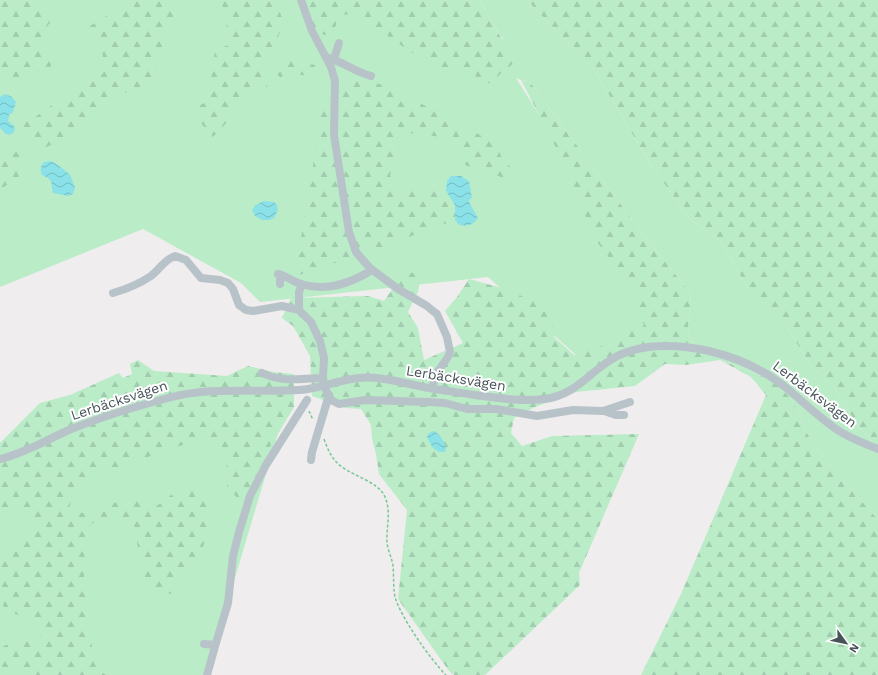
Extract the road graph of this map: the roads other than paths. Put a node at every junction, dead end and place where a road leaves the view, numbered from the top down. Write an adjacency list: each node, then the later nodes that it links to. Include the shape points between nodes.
1 (301, 0): 3 (street, via 316,41)
2 (339, 44): 3 (street)
3 (330, 58): 4 (street); 5 (street, via 335,81 334,135 349,232 360,259)
4 (371, 76)
5 (372, 270): 7 (street, via 335,286 315,287); 12 (street, via 427,306 440,321 450,352 436,374)
6 (280, 284): 7 (street, via 279,275)
7 (302, 284): 9 (street)
8 (113, 293): 9 (street, via 151,276 175,256 186,260 201,278 228,283 239,305 246,310 282,306)
9 (298, 310): 11 (street, via 311,322 322,345)
10 (262, 373): 11 (street, via 274,378)
11 (324, 382): 12 (street, Lerbäcksvägen, via 364,378); 13 (street); 21 (street, Lerbäcksvägen, via 295,390 217,390 183,394 84,424 26,451)
12 (432, 388): 20 (street, Lerbäcksvägen, via 509,399 546,399 573,389 609,360 635,349 698,349 728,356 760,370 837,430)
13 (329, 395): 16 (street, via 333,402); 17 (street)
14 (307, 400): 24 (street, via 250,496 233,556 228,603)
15 (630, 402): 18 (street)
16 (339, 404): 17 (street); 18 (street, via 365,400 428,402 537,416 573,410)
17 (326, 406): 22 (street)
18 (603, 411): 19 (street)
19 (624, 415)
20 (878, 449)
21 (0, 459)
22 (311, 460)
23 (204, 644): 24 (street)
24 (215, 645): 25 (street)
25 (207, 675)

